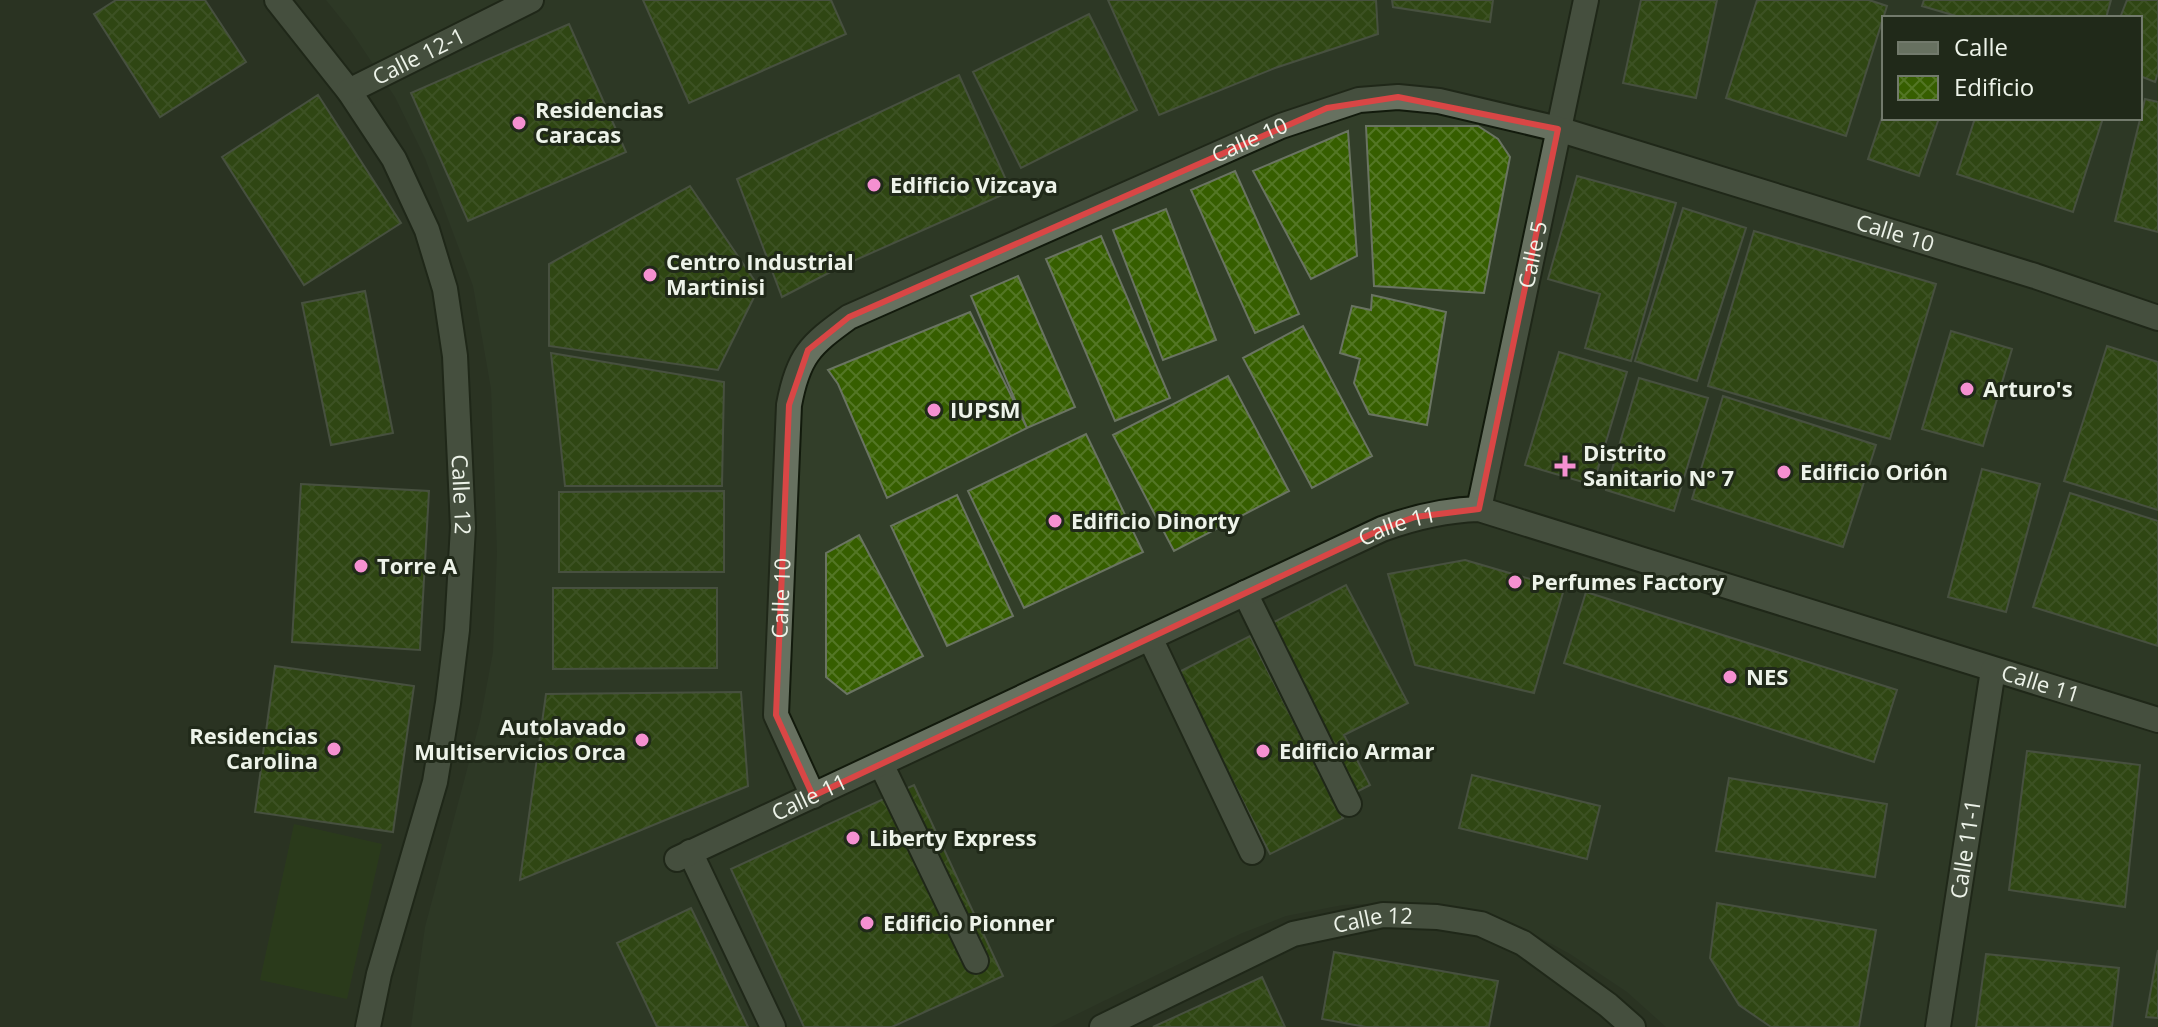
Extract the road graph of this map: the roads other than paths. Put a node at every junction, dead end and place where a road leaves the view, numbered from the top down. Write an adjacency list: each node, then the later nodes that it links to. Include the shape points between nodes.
1 (277, 0): 4 (street, Calle 12)
2 (531, 0): 4 (street, Calle 12-1)
3 (1586, 0): 5 (street, Calle 5)
4 (349, 91): 17 (street, Calle 12, via 394,159 427,230 445,289 455,356 463,527 457,630 435,782)
5 (1558, 129): 6 (street, Calle 10); 7 (street, Calle 5); 13 (street, Calle 10, via 1439,101 1398,97 1337,105 849,317 808,350 795,374 789,405 776,715)
6 (2158, 318)
7 (1479, 509): 8 (street, Calle 11, via 1415,517); 10 (street, Calle 11)
8 (1245, 593): 9 (street, Calle 11); 14 (street)
9 (1150, 638): 12 (street, Calle 11); 15 (street)
10 (1993, 670): 11 (street, Calle 11); 21 (street, Calle 11-1)
11 (2158, 720)
12 (881, 764): 13 (street, Calle 11); 16 (street)
13 (813, 796): 18 (street, Calle 11, via 684,856)
14 (1349, 804)
15 (1252, 852)
16 (976, 961)
17 (368, 1027)
18 (773, 1027)
19 (1102, 1027): 20 (street, Calle 12, via 1293,934 1383,915 1481,924 1523,943)
20 (1633, 1027)
21 (1938, 1027)

